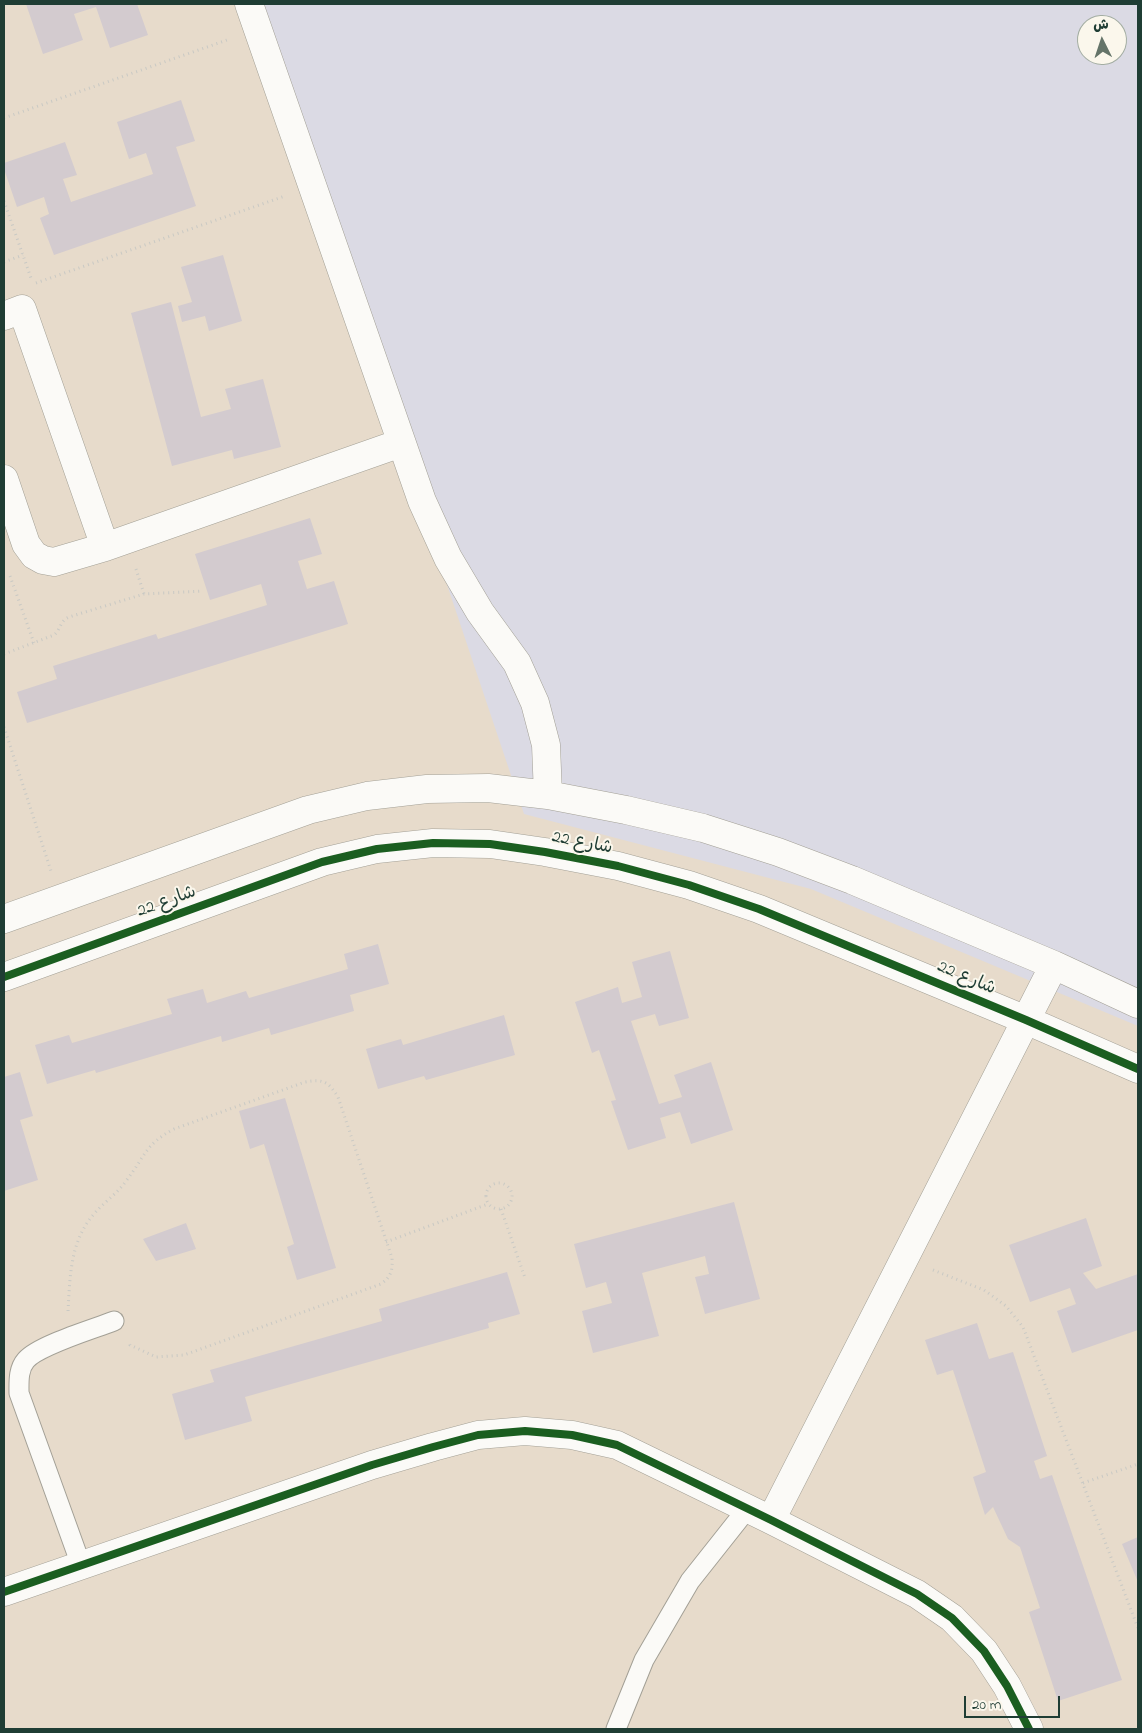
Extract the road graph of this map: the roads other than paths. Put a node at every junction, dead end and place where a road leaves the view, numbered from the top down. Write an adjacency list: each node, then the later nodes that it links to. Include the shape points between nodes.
1 (249, 4): 3 (street)
2 (4, 316): 5 (street, via 22,309)
3 (401, 443): 5 (street); 6 (street, via 422,501 448,558 480,612 517,663 535,703 546,746)
4 (4, 479): 5 (street, via 26,544 34,555 54,562)
5 (105, 546)
6 (548, 796): 7 (street, via 479,788 427,789 367,796 308,810); 8 (street, via 703,828 778,852)
7 (4, 919)
8 (1054, 965): 10 (street); 11 (street)
9 (4, 977): 11 (street, شارع 22, via 322,862 377,849 433,843 490,844 618,866 707,891 768,912)
10 (1138, 1004)
11 (1026, 1020): 12 (street, شارع 22); 14 (street, via 904,1259)
12 (1138, 1069)
13 (114, 1321): 15 (lane, via 37,1351 25,1361 19,1377 19,1394)
14 (759, 1514): 15 (street, via 617,1446 572,1435 525,1431 478,1436 372,1465); 17 (lane, via 690,1581 644,1660); 18 (street, via 917,1594 952,1618 984,1651)
15 (81, 1565): 16 (street)
16 (4, 1592)
17 (616, 1729)
18 (1029, 1729)

